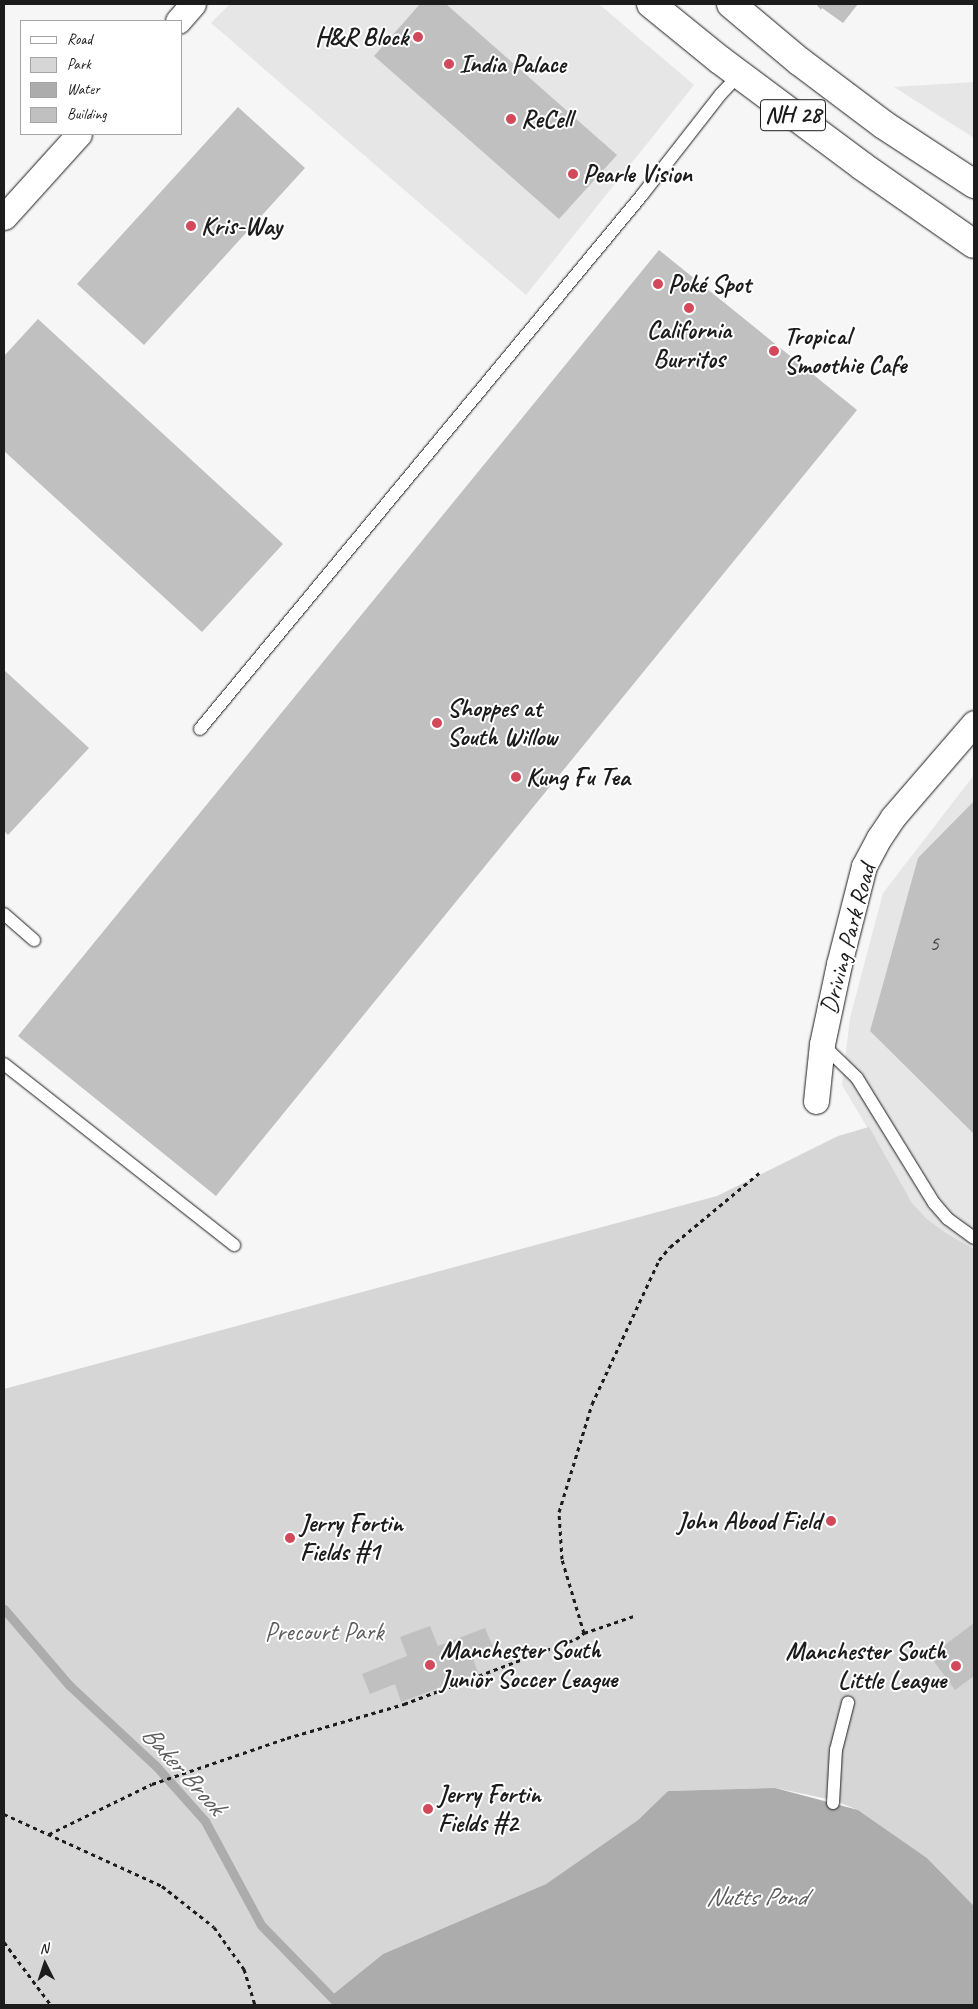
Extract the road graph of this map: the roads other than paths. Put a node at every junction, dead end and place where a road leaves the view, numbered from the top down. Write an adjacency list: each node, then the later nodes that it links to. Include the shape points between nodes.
1 (193, 4): 4 (street)
2 (651, 4): 5 (main road, NH 28)
3 (731, 4): 7 (main road, NH 28, via 884,125)
4 (179, 20)
5 (740, 75): 9 (main road, NH 28); 11 (lane, via 721,94 635,203)
6 (78, 135): 8 (street)
7 (974, 184)
8 (4, 217)
9 (974, 244)
10 (974, 722): 14 (street, Driving Park Road, via 893,817 864,866)
11 (200, 728)
12 (4, 914): 13 (lane)
13 (34, 940)
14 (822, 1044): 16 (street, Driving Park Road); 17 (lane, via 857,1078 934,1203 948,1219)
15 (4, 1064): 18 (lane)
16 (816, 1101)
17 (974, 1238)
18 (234, 1245)
19 (848, 1703): 20 (lane, via 836,1750)
20 (833, 1804)

